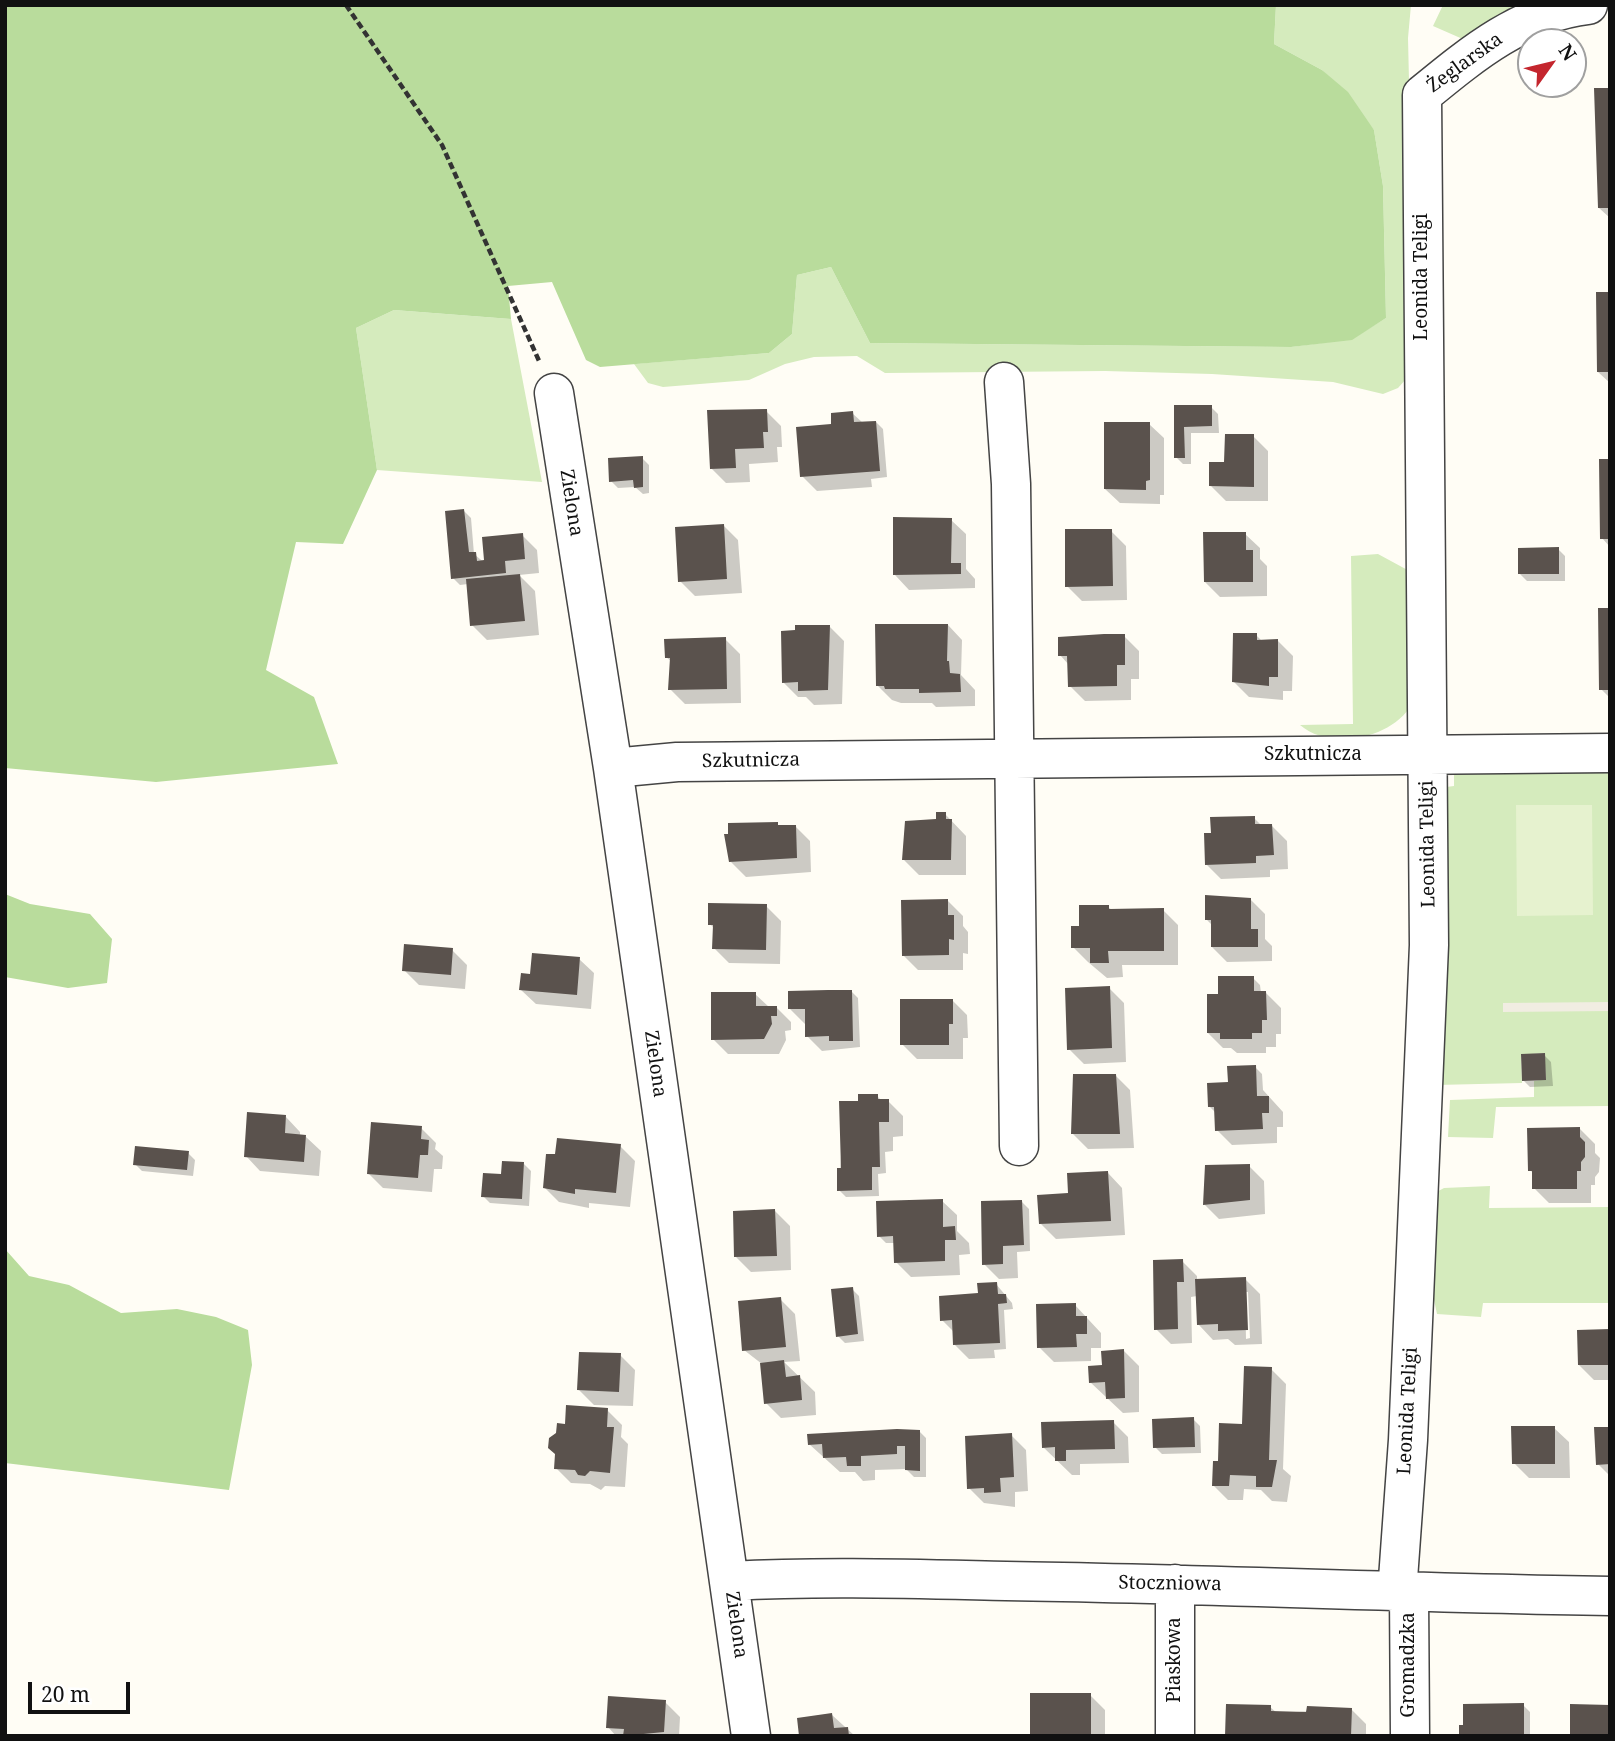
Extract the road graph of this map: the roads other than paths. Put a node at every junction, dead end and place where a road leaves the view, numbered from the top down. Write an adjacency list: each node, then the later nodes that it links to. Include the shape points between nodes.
1 (1588, 5): 2 (street, Żeglarska, via 1545,13 1516,27 1477,50)
2 (1422, 95): 6 (street, Leonida Teligi)
3 (1004, 382): 7 (street, via 1011,484)
4 (554, 393): 8 (street, Zielona)
5 (1610, 753): 6 (street, Szkutnicza)
6 (1427, 754): 7 (street, Szkutnicza); 12 (street, Leonida Teligi, via 1429,945)
7 (1016, 758): 8 (street, Szkutnicza, via 677,762); 9 (street)
8 (613, 768): 10 (street, Zielona)
9 (1019, 1146)
10 (730, 1581): 11 (street, Stoczniowa, via 811,1578); 14 (street, Zielona)
11 (1175, 1584): 12 (street, Stoczniowa); 15 (street, Piaskowa)
12 (1403, 1593): 13 (street, Stoczniowa); 16 (street, Gromadzka)
13 (1610, 1596)
14 (751, 1736)
15 (1175, 1736)
16 (1410, 1736)

